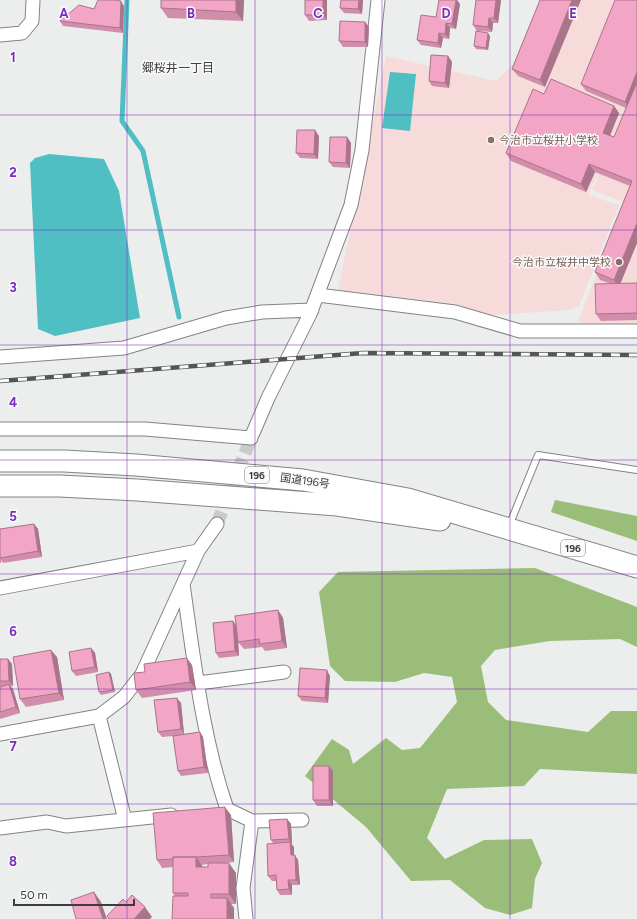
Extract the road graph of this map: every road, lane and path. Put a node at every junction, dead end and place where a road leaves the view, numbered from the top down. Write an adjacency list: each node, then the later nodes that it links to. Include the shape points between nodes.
1 (33, 0): 3 (street, via 32,21 22,33)
2 (378, 0): 4 (street, via 362,150 352,205)
3 (0, 35)
4 (318, 295): 5 (street); 6 (street, via 455,312 520,331)
5 (312, 310): 7 (street, via 262,312 226,318 124,348); 8 (street, via 252,436 145,429)
6 (637, 331)
7 (0, 357)
8 (0, 429)
9 (0, 461): 13 (highway, 国道196号 / 196, via 136,465 303,480 408,499)
10 (637, 470): 13 (lane, via 538,455)
11 (0, 486): 13 (highway, 国道196号 / 196, via 137,490 337,505)
12 (217, 524): 14 (street)
13 (508, 529): 15 (highway, 国道196号 / 196)
14 (198, 551): 16 (street); 17 (street)
15 (637, 567)
16 (183, 584): 19 (street); 20 (street, via 142,674 124,697)
17 (0, 588)
18 (284, 672): 19 (street)
19 (198, 683): 22 (street, via 203,725)
20 (99, 716): 21 (street); 25 (street)
21 (0, 734)
22 (227, 809): 23 (street); 27 (street)
23 (211, 811)
24 (180, 814): 25 (street)
25 (126, 820): 28 (street, via 66,826 47,822)
26 (302, 820): 27 (street)
27 (252, 821): 29 (street, via 243,888)
28 (0, 828)
29 (246, 919)

